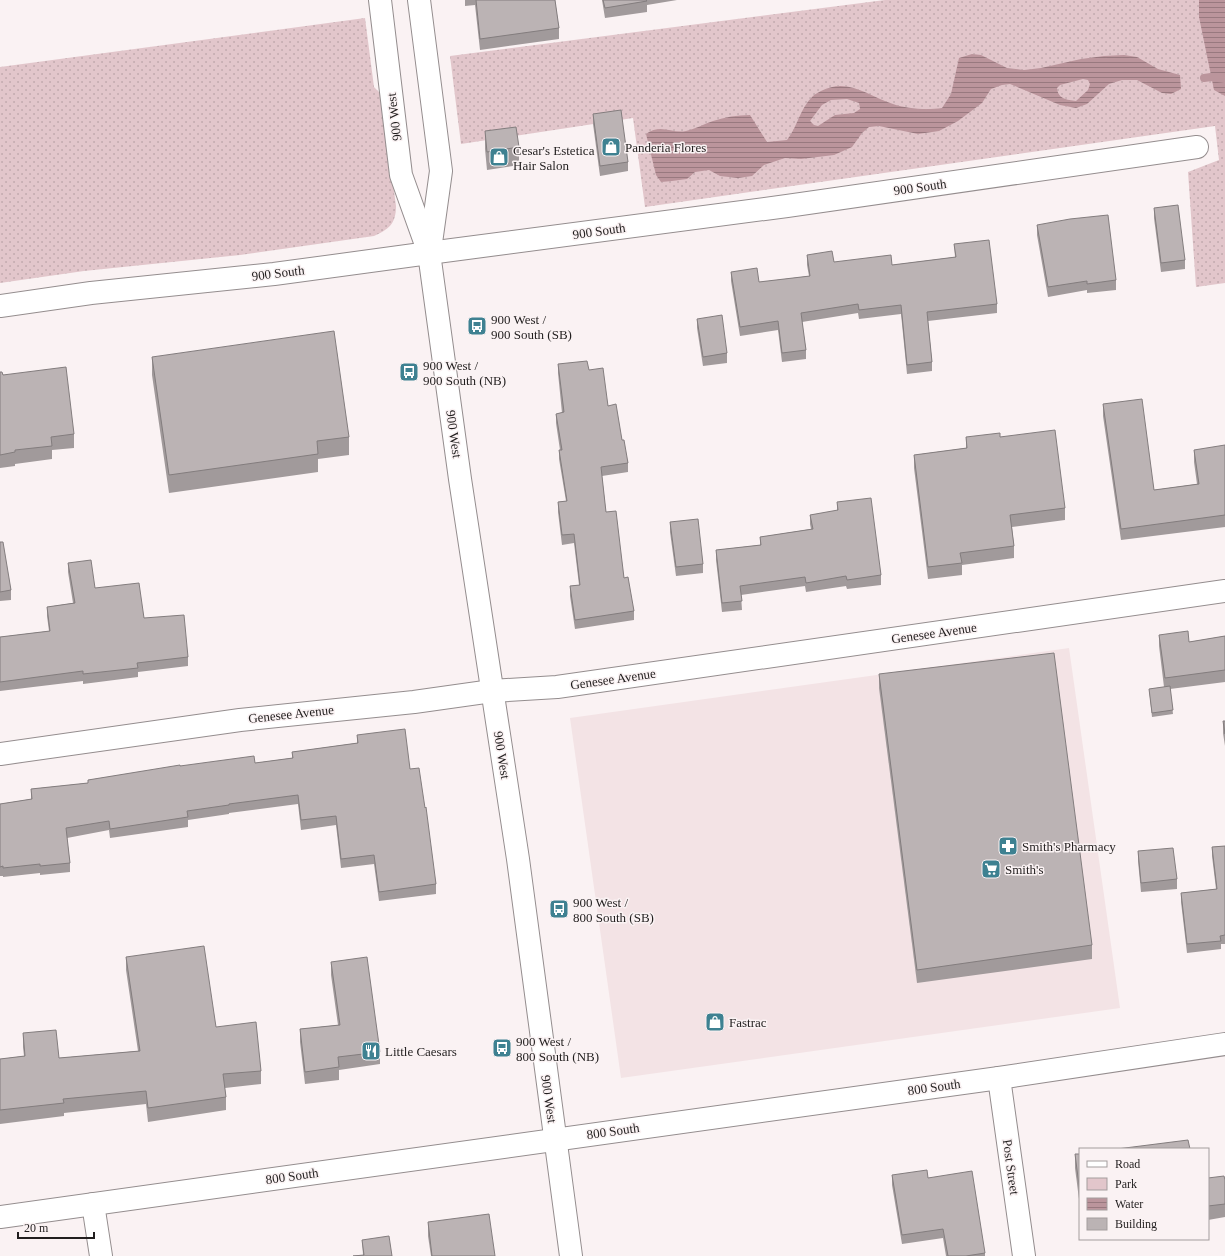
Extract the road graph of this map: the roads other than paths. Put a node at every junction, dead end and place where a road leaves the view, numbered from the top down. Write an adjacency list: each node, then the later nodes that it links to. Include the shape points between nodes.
1 (380, 0): 4 (street, 900 West, via 401,175)
2 (419, 0): 4 (street, 900 West, via 441,171)
3 (1197, 147): 4 (street, 900 South, via 780,207)
4 (430, 253): 5 (street, 900 South); 7 (street, 900 West, via 461,487)
5 (0, 306)
6 (1225, 591): 7 (street, Genesee Avenue, via 557,687)
7 (492, 691): 8 (street, Genesee Avenue, via 414,702 240,720); 11 (street, 900 West, via 518,859)
8 (0, 754)
9 (1225, 1044): 10 (street, 800 South)
10 (999, 1078): 11 (street, 800 South); 16 (street, Post Street)
11 (555, 1139): 12 (street, 800 South); 15 (street, 900 West)
12 (93, 1204): 13 (street, 800 South); 14 (street)
13 (0, 1217)
14 (101, 1256)
15 (571, 1256)
16 (1024, 1256)

